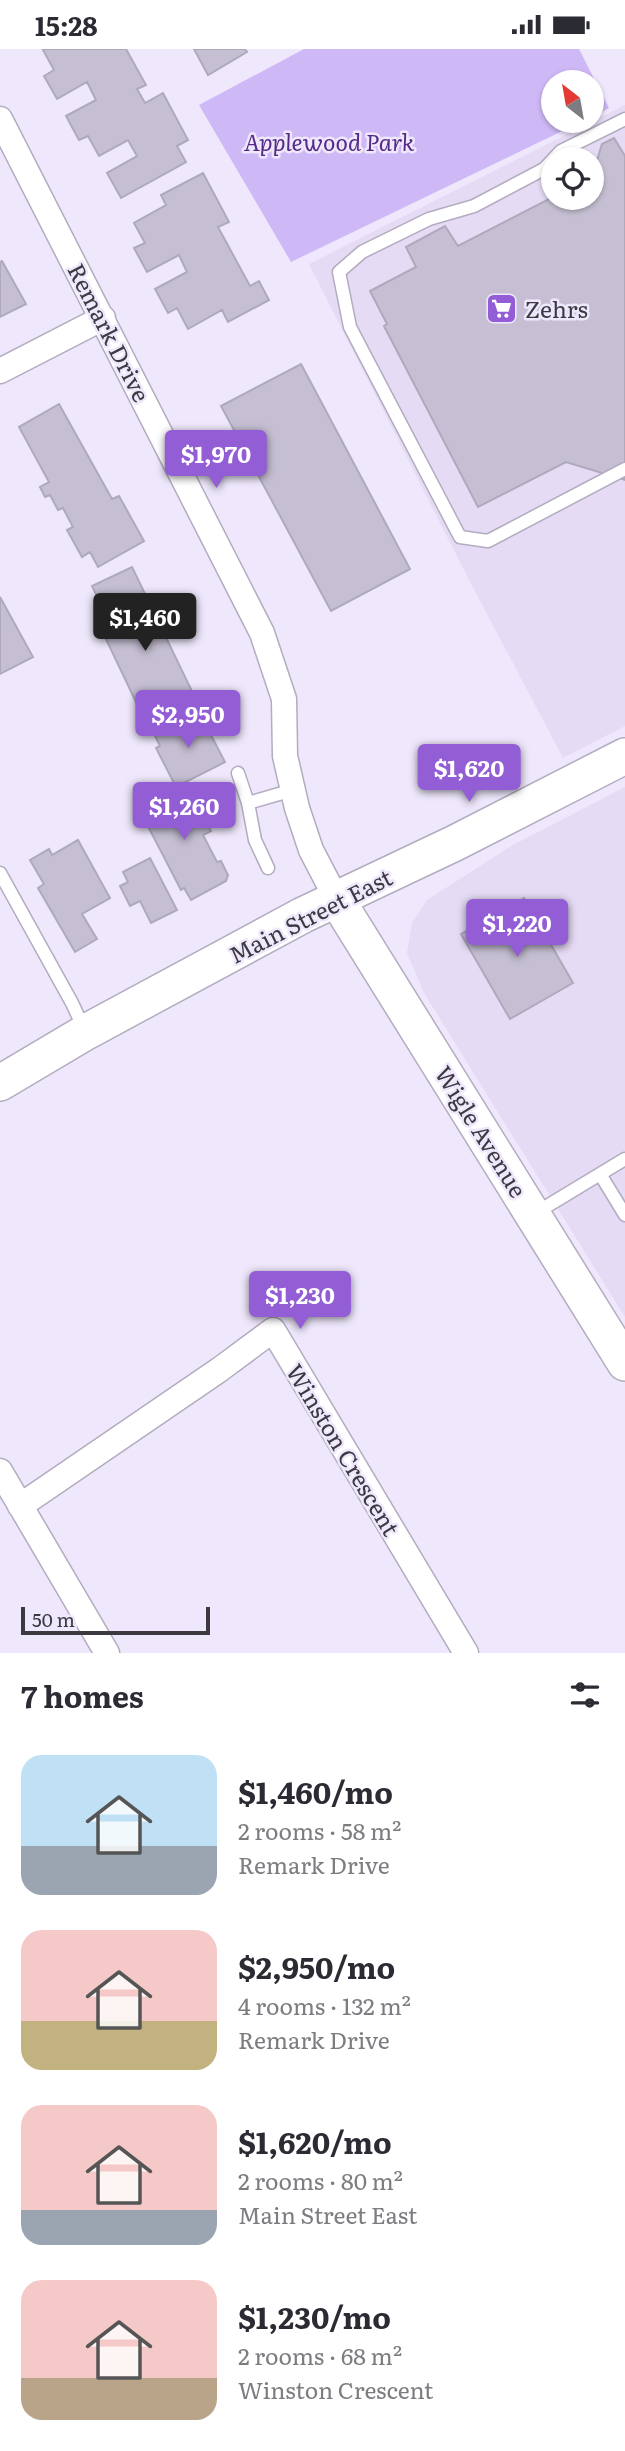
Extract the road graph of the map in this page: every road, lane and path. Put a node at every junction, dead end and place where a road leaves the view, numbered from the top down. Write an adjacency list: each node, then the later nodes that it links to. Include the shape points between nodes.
1 (0, 119): 3 (street, Remark Drive)
2 (625, 119): 5 (lane, via 561,151 544,169 474,206 429,219 362,252 339,271 350,327 460,537 488,541)
3 (103, 318): 4 (street); 8 (street, Remark Drive, via 262,632 284,699 285,756)
4 (0, 371)
5 (625, 469)
6 (623, 763): 12 (main road, Main Street East)
7 (238, 773): 9 (lane)
8 (293, 790): 9 (lane); 12 (street, Remark Drive, via 311,850)
9 (248, 803): 10 (lane, via 255,840)
10 (268, 868)
11 (0, 873): 13 (lane)
12 (337, 900): 13 (main road, Main Street East); 17 (main road, Wigle Avenue)
13 (86, 1032): 14 (main road, Main Street East)
14 (0, 1083)
15 (625, 1159): 16 (lane)
16 (600, 1174): 17 (lane); 18 (lane)
17 (534, 1214): 19 (main road, Wigle Avenue)
18 (625, 1215)
19 (625, 1363)
20 (0, 1471): 21 (street)
21 (20, 1506): 22 (street); 23 (street, Winston Crescent, via 273,1330)
22 (107, 1653)
23 (466, 1653)

